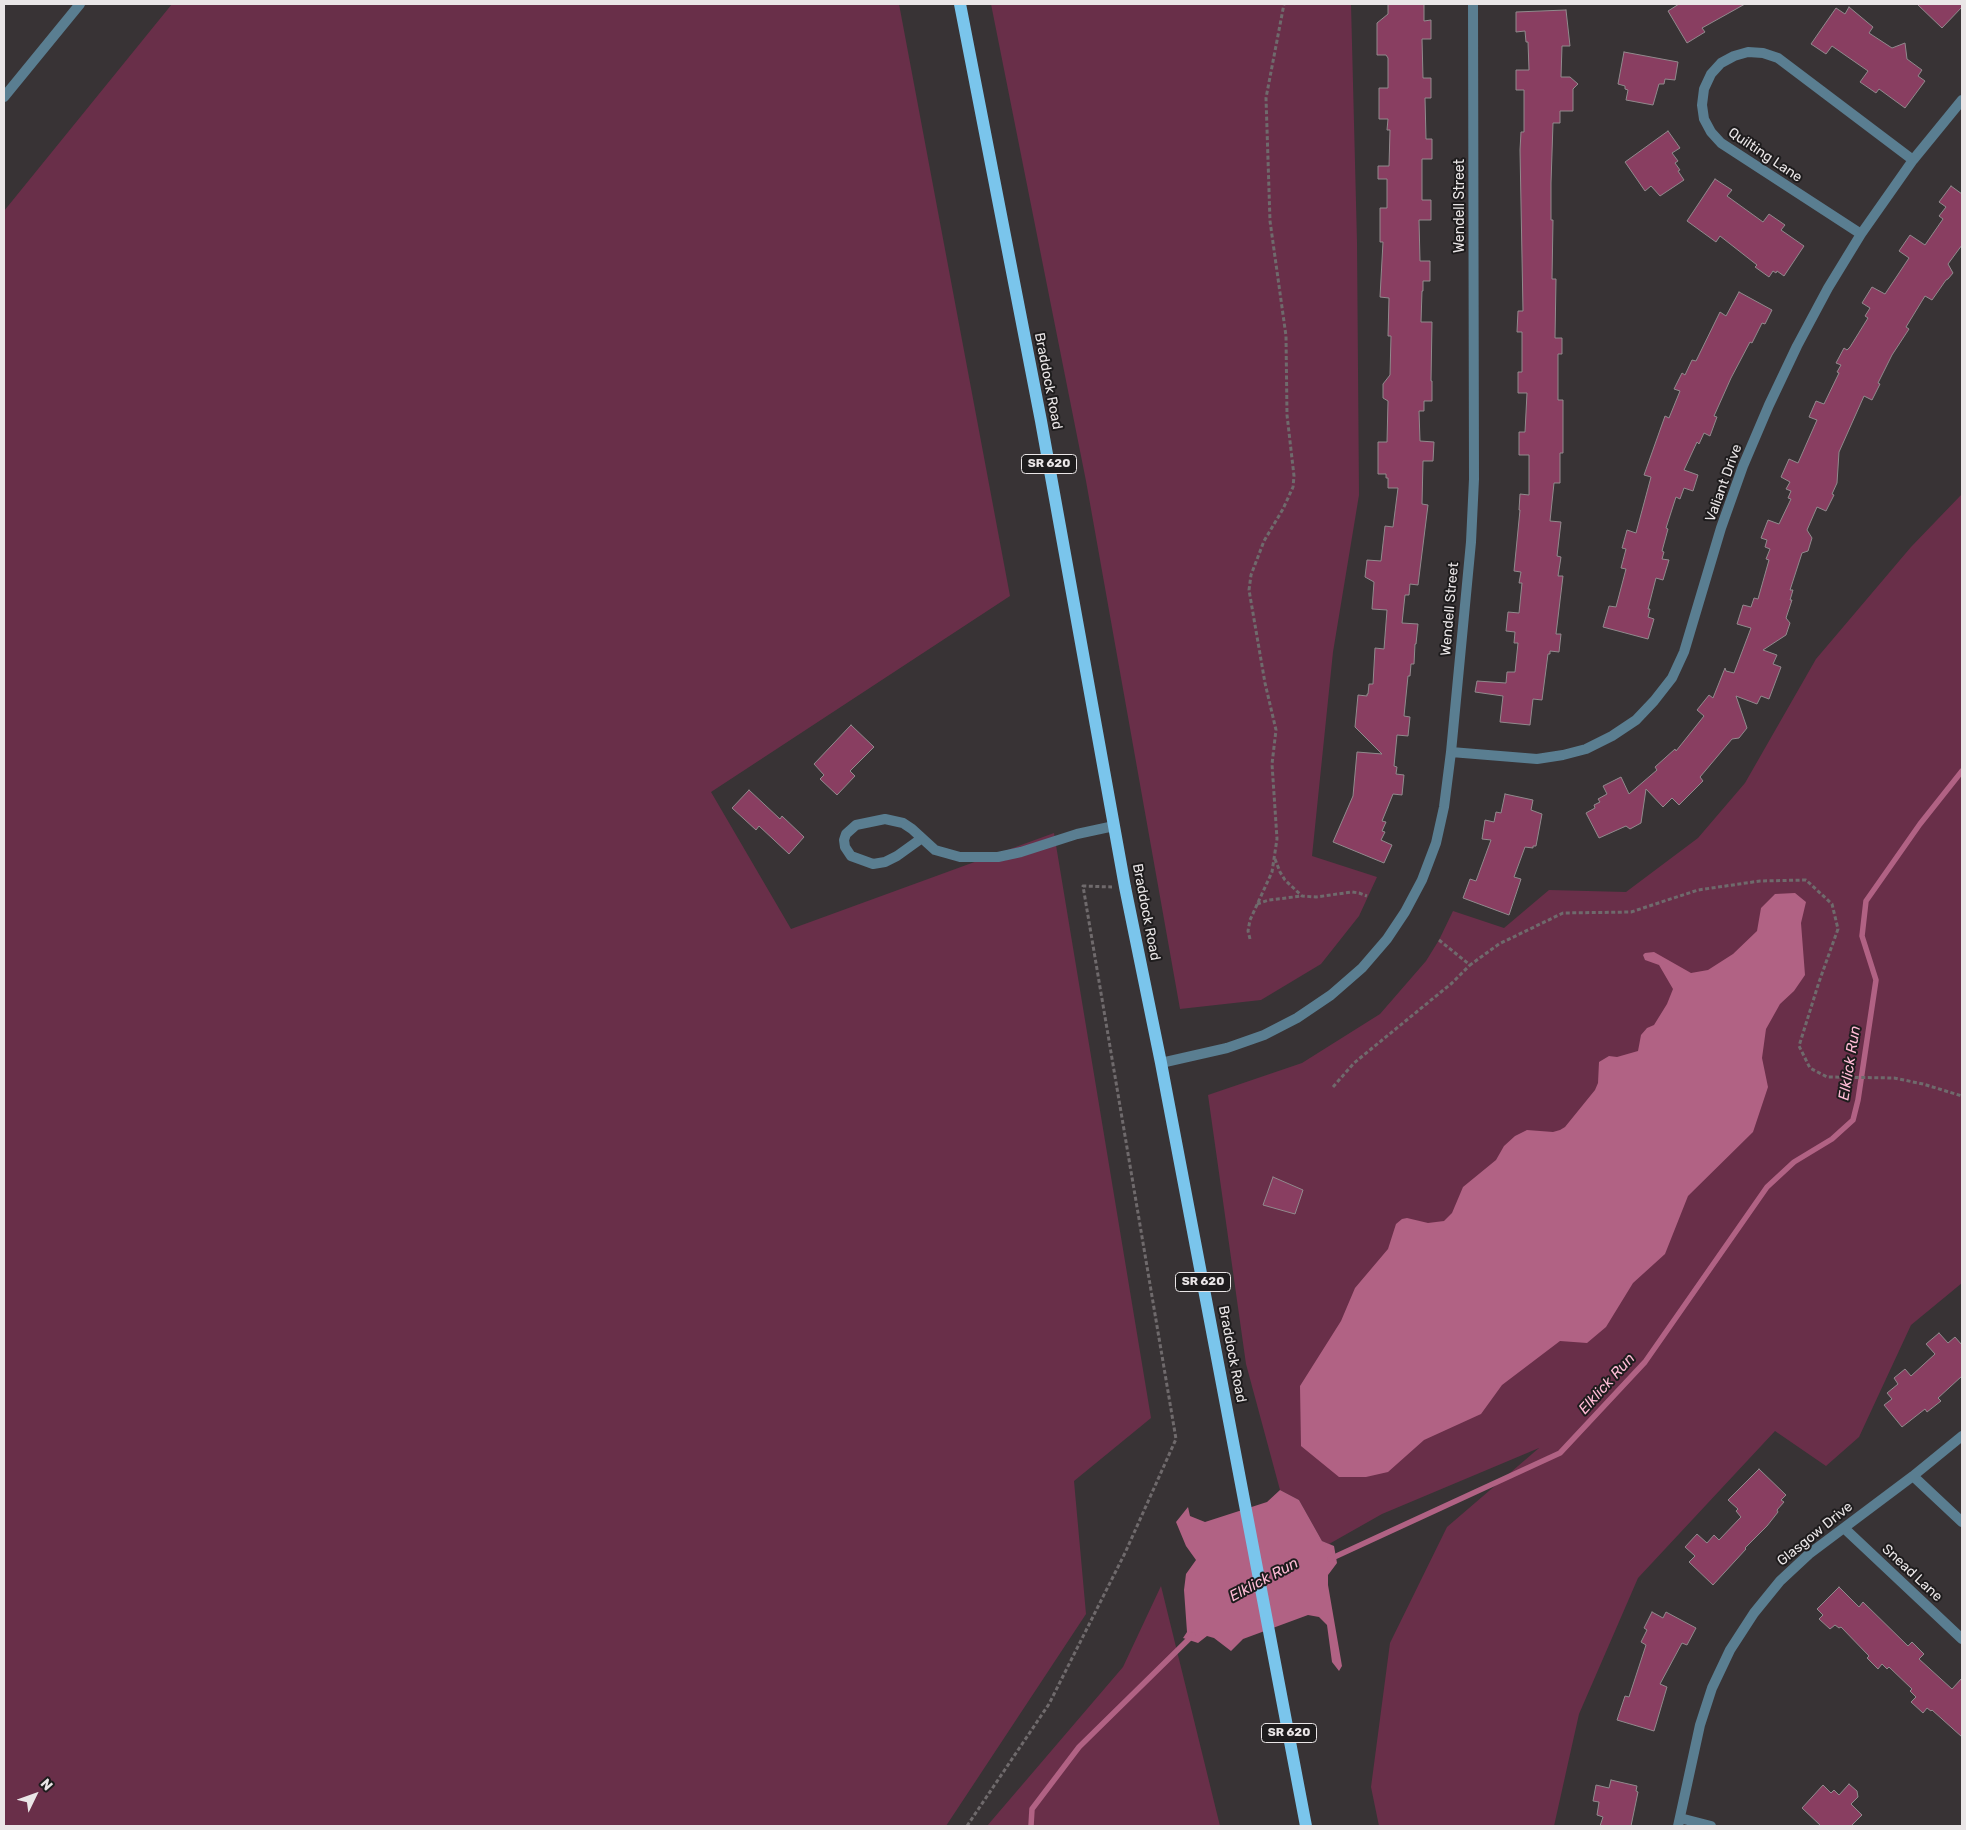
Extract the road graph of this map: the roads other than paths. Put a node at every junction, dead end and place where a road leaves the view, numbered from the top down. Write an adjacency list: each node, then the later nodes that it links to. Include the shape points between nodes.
1 (80, 4): 4 (street)
2 (960, 4): 9 (main road, Braddock Road / SR 620, via 1041,420)
3 (1473, 4): 8 (street, Wendell Street, via 1474,479)
4 (4, 97)
5 (1962, 100): 6 (street, Valiant Drive)
6 (1913, 160): 7 (street, Valiant Drive); 7 (street, Quilting Lane, via 1778,58 1748,52 1721,63 1711,74 1704,89 1704,119 1721,143)
7 (1861, 234): 8 (street, Valiant Drive, via 1828,288 1768,405 1743,466 1684,652 1672,678 1654,701 1636,720 1612,736 1563,755 1522,758)
8 (1451, 752): 11 (street, Wendell Street, via 1436,843 1422,880 1387,939 1362,968 1324,1000 1264,1035 1227,1048)
9 (1114, 826): 10 (street, via 998,857 960,857 935,850); 11 (main road, Braddock Road / SR 620)
10 (922, 838): 10 (street, via 902,823 884,818 856,825 844,840 851,856 873,864 897,856)
11 (1161, 1063): 18 (main road, Braddock Road / SR 620)
12 (1962, 1436): 13 (street, Glasgow Drive)
13 (1913, 1476): 14 (street); 15 (street, Glasgow Drive)
14 (1962, 1522)
15 (1844, 1528): 16 (street, Snead Lane); 17 (street, Glasgow Drive, via 1780,1581 1730,1650 1712,1688 1700,1725)
16 (1962, 1639)
17 (1679, 1822): 19 (street)
18 (1306, 1826)
19 (1711, 1826)

